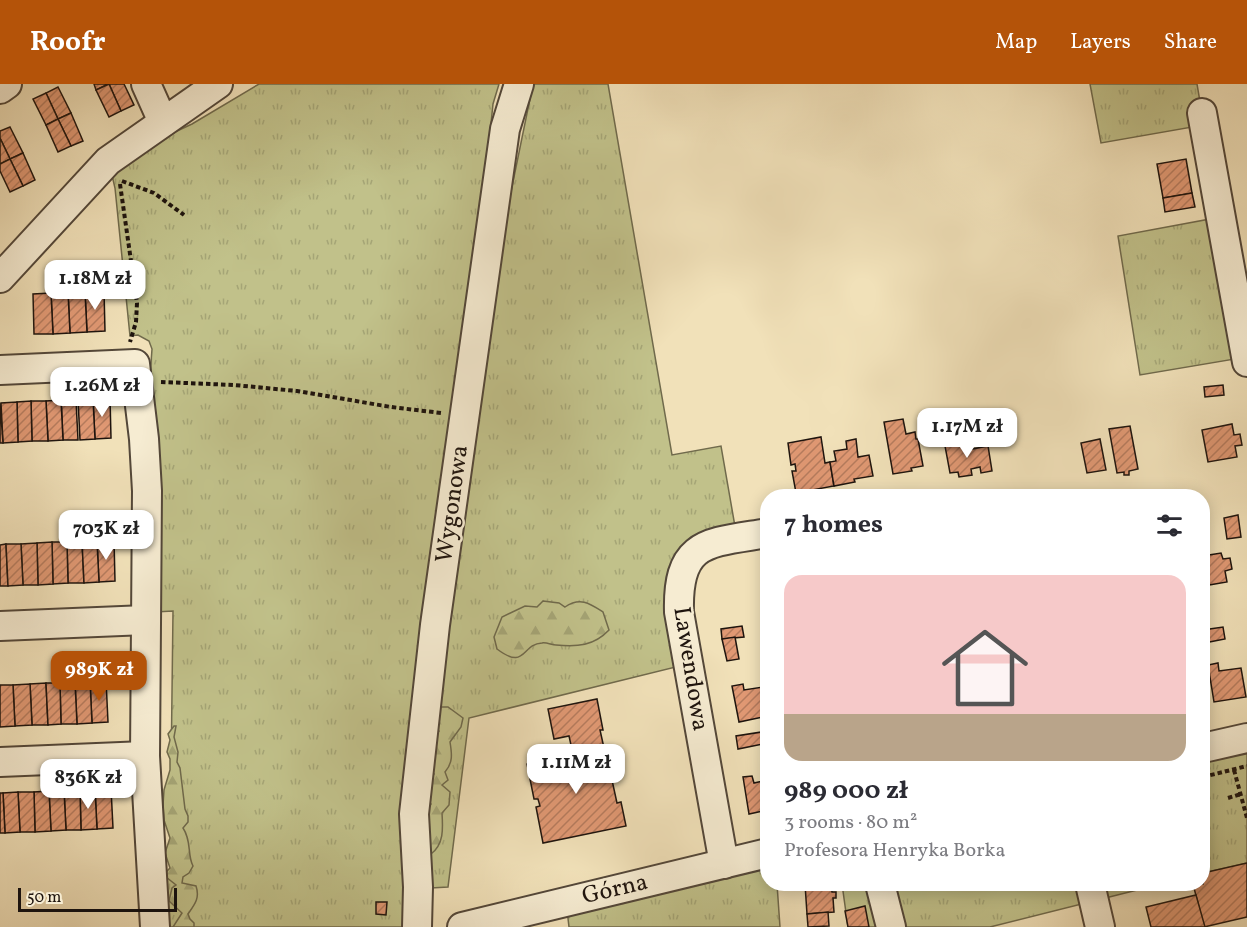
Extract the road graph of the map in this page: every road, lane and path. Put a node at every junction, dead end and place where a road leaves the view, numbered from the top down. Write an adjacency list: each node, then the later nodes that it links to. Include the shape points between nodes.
1 (7, 84): 5 (street)
2 (146, 84): 7 (street)
3 (218, 84): 7 (street)
4 (519, 84): 14 (street, Wygonowa, via 505,129)
5 (0, 89)
6 (1202, 113): 11 (street)
7 (163, 122): 8 (street)
8 (111, 172): 9 (path, via 154,193); 10 (street); 13 (path, via 137,314)
9 (184, 215)
10 (4, 262)
11 (1247, 362)
12 (0, 370): 13 (street)
13 (129, 370): 14 (path, via 168,383 297,391); 16 (street, via 147,491)
14 (465, 417): 33 (street, Wygonowa, via 435,625 414,814)
15 (760, 534): 29 (street, Lawendowa, via 725,540 697,551 682,571 678,588 678,612)
16 (146, 620): 17 (street); 20 (street)
17 (0, 626)
18 (1247, 738): 19 (street)
19 (1210, 746)
20 (145, 756): 21 (street); 32 (street)
21 (0, 762)
22 (1247, 766): 23 (path)
23 (1234, 770): 24 (path); 25 (path)
24 (1210, 775)
25 (1241, 794): 26 (path); 27 (path)
26 (1228, 798)
27 (1247, 818)
28 (760, 855): 29 (street, Górna)
29 (724, 864): 34 (street, Górna)
30 (882, 891): 35 (street)
31 (1092, 891): 36 (street)
32 (155, 927)
33 (417, 927)
34 (462, 927)
35 (891, 927)
36 (1100, 927)

